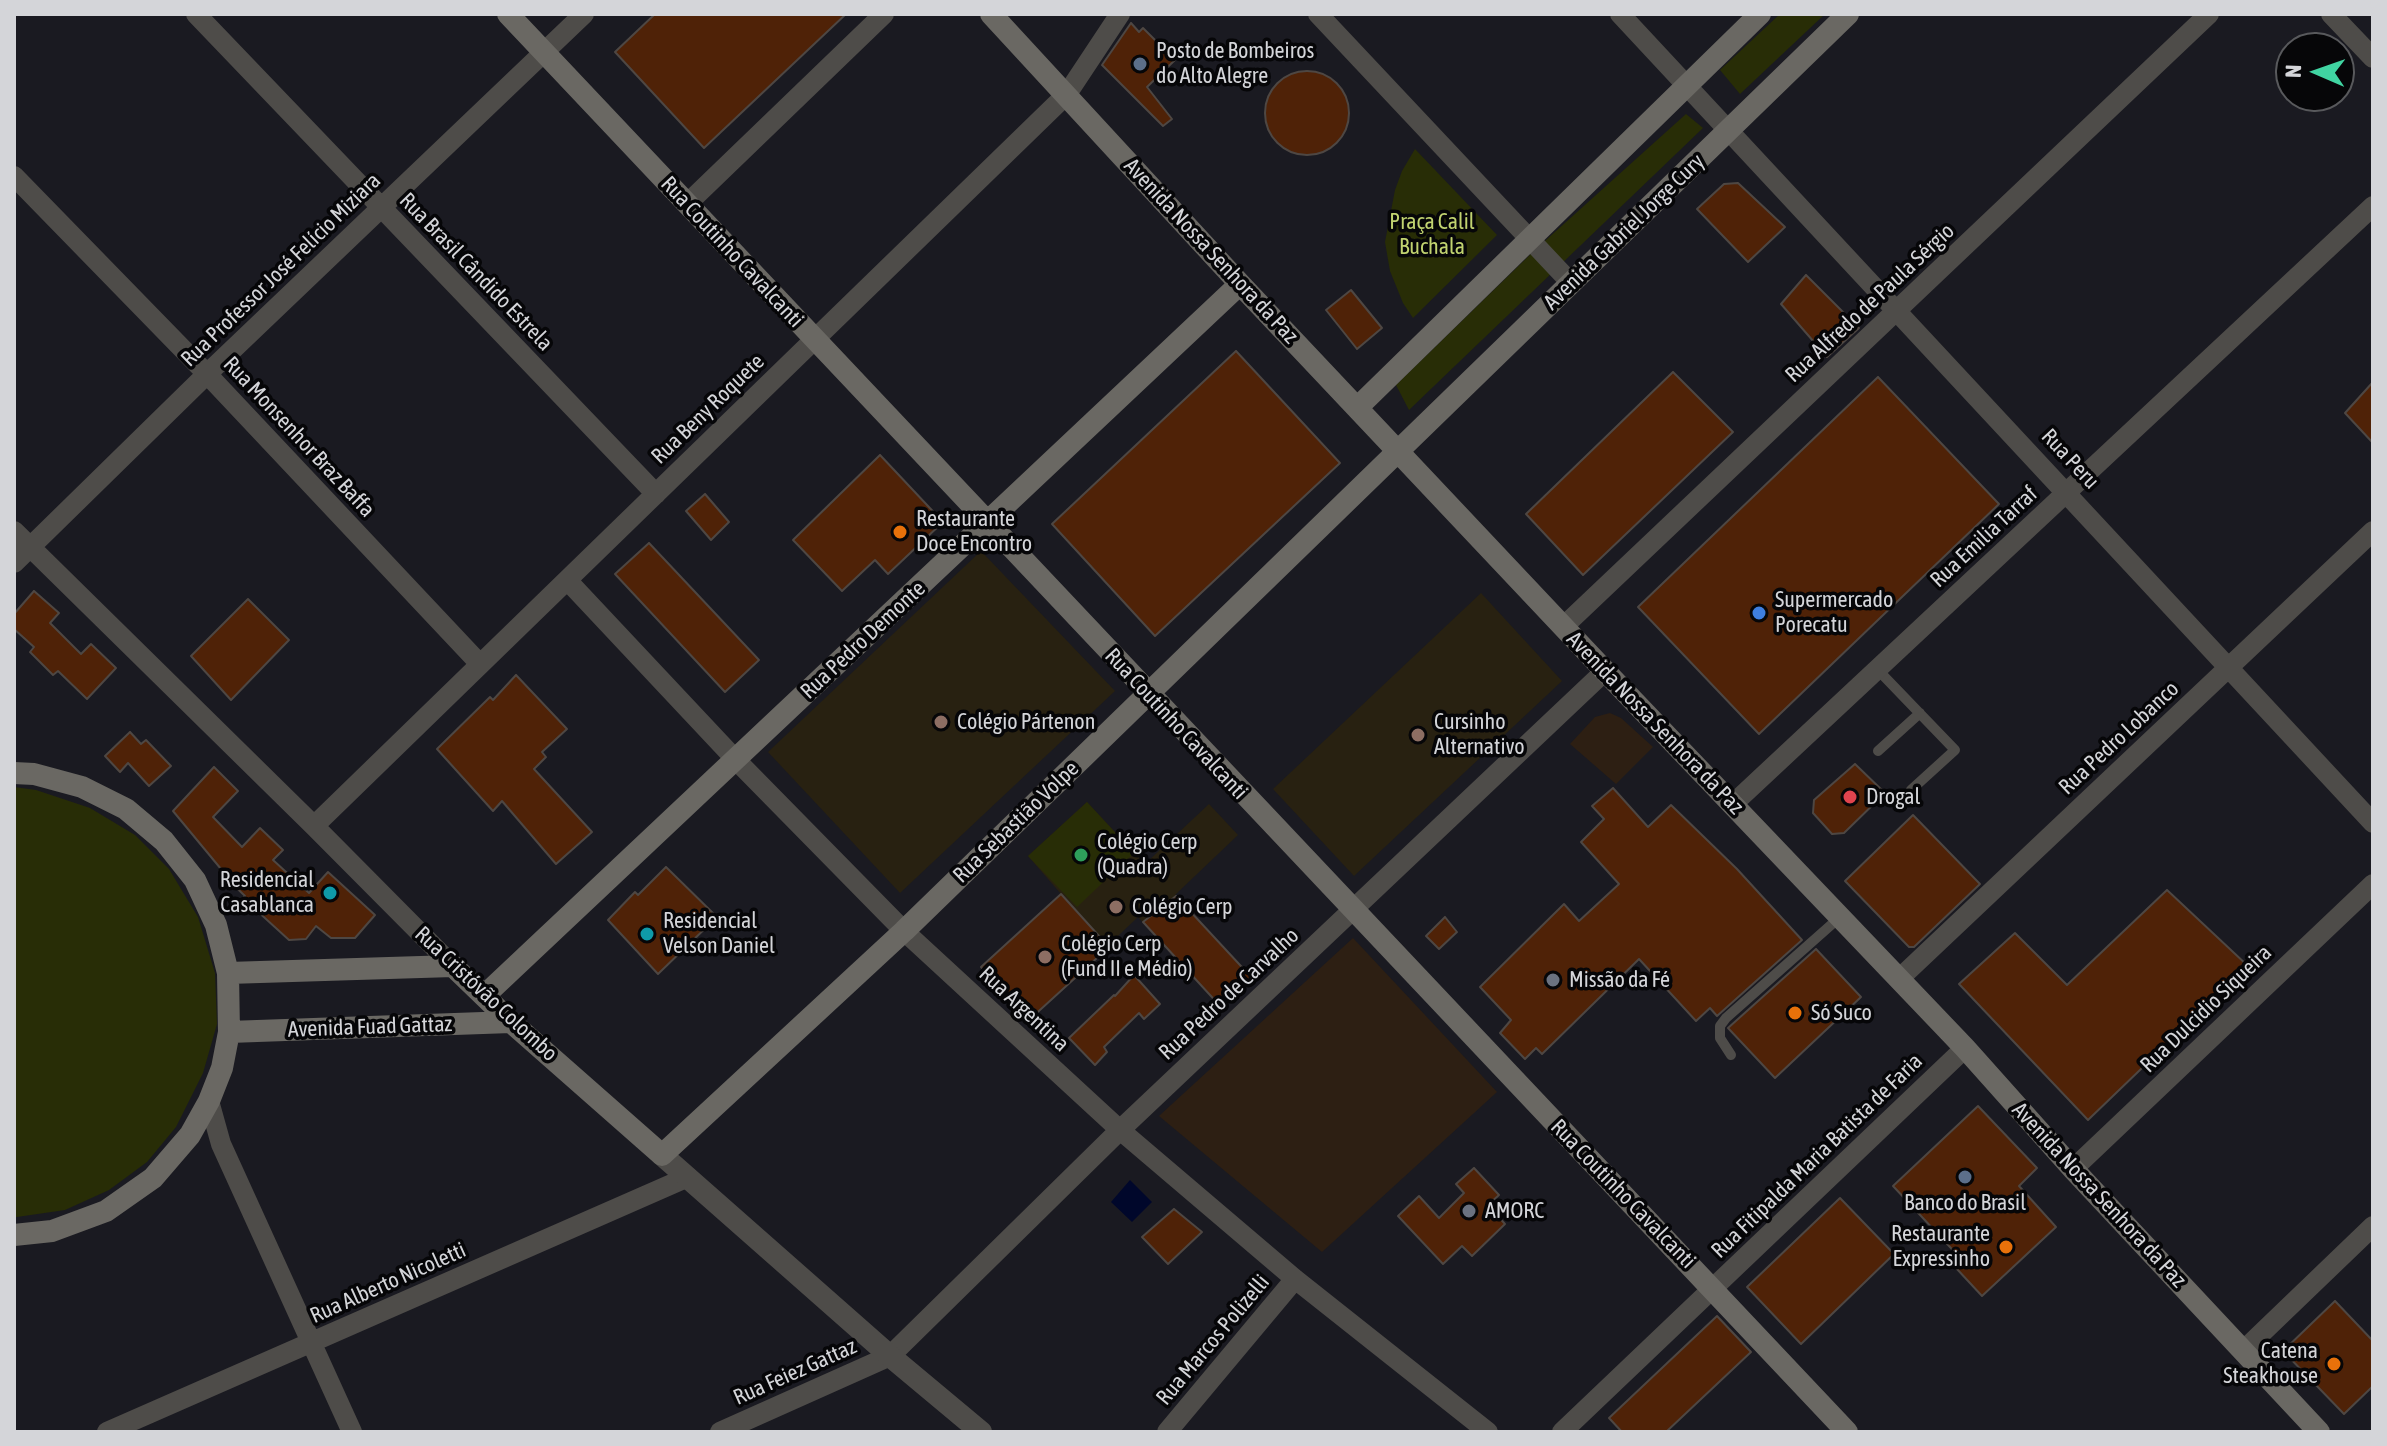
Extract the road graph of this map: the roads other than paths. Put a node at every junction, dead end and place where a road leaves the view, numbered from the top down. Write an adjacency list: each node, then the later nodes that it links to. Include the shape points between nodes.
1 (196, 14): 21 (street, Rua Brasil Cândido Estrela)
2 (508, 14): 13 (main road, Rua Coutinho Cavalcanti)
3 (584, 14): 13 (street, Rua Professor José Felício Miziara)
4 (884, 14): 19 (street)
5 (991, 14): 16 (main road, Avenida Nossa Senhora da Paz)
6 (1120, 14): 16 (street, Rua Beny Roquete)
7 (1318, 14): 22 (street)
8 (1620, 14): 15 (street, Rua Peru)
9 (1760, 14): 15 (main road)
10 (1848, 14): 17 (main road, Avenida Gabriel Jorge Cury)
11 (2209, 14): 25 (street, Rua Alfredo de Paula Sérgio)
12 (2331, 14): 14 (street)
13 (543, 52): 19 (main road, Rua Coutinho Cavalcanti); 21 (street, Rua Professor José Felício Miziara)
14 (2373, 58)
15 (1687, 86): 17 (street, Rua Peru); 22 (main road)
16 (1067, 94): 24 (main road, Avenida Nossa Senhora da Paz); 26 (street, Rua Beny Roquete)
17 (1728, 130): 23 (main road, Avenida Gabriel Jorge Cury); 25 (street, Rua Peru)
18 (14, 176): 27 (street, Rua Monsenhor Braz Baffa)
19 (687, 204): 26 (main road, Rua Coutinho Cavalcanti)
20 (2373, 206): 30 (street, Rua Emilia Tarraf)
21 (380, 208): 27 (street, Rua Professor José Felício Miziara); 31 (street, Rua Brasil Cândido Estrela)
22 (1529, 238): 23 (street); 28 (main road)
23 (1571, 283): 29 (main road, Avenida Gabriel Jorge Cury)
24 (1240, 284): 28 (main road, Avenida Nossa Senhora da Paz); 32 (main road, Rua Pedro Demonte)
25 (1898, 310): 30 (street, Rua Peru); 38 (street, Rua Alfredo de Paula Sérgio)
26 (814, 339): 31 (street, Rua Beny Roquete); 32 (main road, Rua Coutinho Cavalcanti)
27 (207, 374): 35 (street, Rua Professor José Felício Miziara); 39 (street, Rua Monsenhor Braz Baffa)
28 (1358, 407): 29 (main road, Avenida Nossa Senhora da Paz)
29 (1400, 450): 38 (main road, Avenida Nossa Senhora da Paz); 43 (main road, Rua Sebastião Volpe)
30 (2067, 492): 40 (street, Rua Peru); 41 (street, Rua Emilia Tarraf)
31 (656, 494): 37 (street, Rua Beny Roquete)
32 (987, 523): 43 (main road, Rua Coutinho Cavalcanti); 46 (main road, Rua Pedro Demonte)
33 (14, 531): 35 (street, Rua Cristóvão Colombo)
34 (2373, 531): 40 (street, Rua Pedro Lobanco)
35 (31, 548): 36 (street, Rua Professor José Felício Miziara); 51 (street, Rua Cristóvão Colombo)
36 (14, 563)
37 (567, 580): 39 (street, Rua Beny Roquete); 46 (street, Rua Argentina)
38 (1564, 626): 42 (main road, Avenida Nossa Senhora da Paz)
39 (480, 664): 51 (street, Rua Beny Roquete)
40 (2230, 666): 50 (street, Rua Peru); 58 (street, Rua Pedro Lobanco)
41 (1877, 669): 44 (lane); 49 (street, Rua Emilia Tarraf)
42 (1605, 671): 49 (main road, Avenida Nossa Senhora da Paz); 53 (street, Rua Pedro de Carvalho)
43 (1148, 694): 53 (main road, Rua Coutinho Cavalcanti); 55 (main road, Rua Sebastião Volpe)
44 (1920, 713): 45 (lane); 48 (lane, via 1955,750)
45 (1878, 751)
46 (736, 760): 55 (street, Rua Argentina); 59 (main road, Rua Pedro Demonte)
47 (14, 773): 57 (main road, via 82,787 126,809 164,841 195,880 211,913)
48 (1911, 790)
49 (1733, 804): 54 (main road, Avenida Nossa Senhora da Paz)
50 (2373, 823)
51 (314, 826): 56 (street, Rua Cristóvão Colombo)
52 (2373, 884): 69 (street, Rua Dulcidio Siqueira)
53 (1353, 910): 65 (street, Rua Pedro de Carvalho); 74 (main road, Rua Coutinho Cavalcanti)
54 (1840, 917): 58 (main road, Avenida Nossa Senhora da Paz); 63 (lane, via 1726,1018 1720,1038)
55 (904, 931): 65 (street, Rua Argentina); 68 (main road, Rua Sebastião Volpe)
56 (453, 966): 57 (main road); 59 (main road, Rua Cristóvão Colombo)
57 (228, 973): 61 (main road)
58 (1899, 979): 62 (main road, Avenida Nossa Senhora da Paz)
59 (484, 996): 60 (main road, Rua Cristóvão Colombo)
60 (511, 1022): 61 (main road, Avenida Fuad Gattaz); 68 (main road, Rua Cristóvão Colombo)
61 (229, 1032): 64 (main road)
62 (1965, 1048): 69 (main road, Avenida Nossa Senhora da Paz); 74 (street, Rua Fitipalda Maria Batista de Faria)
63 (1731, 1055)
64 (209, 1101): 66 (main road); 67 (street)
65 (1120, 1130): 73 (street, Rua Argentina); 77 (street, Rua Pedro de Carvalho)
66 (190, 1135): 67 (street); 72 (main road, via 153,1178 106,1211 52,1231)
67 (221, 1144): 75 (street)
68 (662, 1155): 70 (street, Rua Cristóvão Colombo)
69 (2073, 1169): 76 (main road, Avenida Nossa Senhora da Paz)
70 (688, 1177): 75 (street, Rua Alberto Nicoletti); 77 (street, Rua Cristóvão Colombo)
71 (2373, 1226): 76 (street)
72 (14, 1235)
73 (1295, 1279): 82 (street, Rua Marcos Polizelli); 83 (street, Rua Argentina)
74 (1713, 1288): 84 (street, Rua Fitipalda Maria Batista de Faria); 85 (main road, Rua Coutinho Cavalcanti)
75 (311, 1343): 78 (street, Rua Alberto Nicoletti); 79 (street)
76 (2244, 1350): 86 (main road, Avenida Nossa Senhora da Paz)
77 (890, 1356): 80 (street, Rua Feiez Gattaz); 81 (street, Rua Cristóvão Colombo)
78 (107, 1432)
79 (352, 1432)
80 (720, 1432)
81 (981, 1432)
82 (1167, 1432)
83 (1488, 1432)
84 (1562, 1432)
85 (1847, 1432)
86 (2319, 1432)

